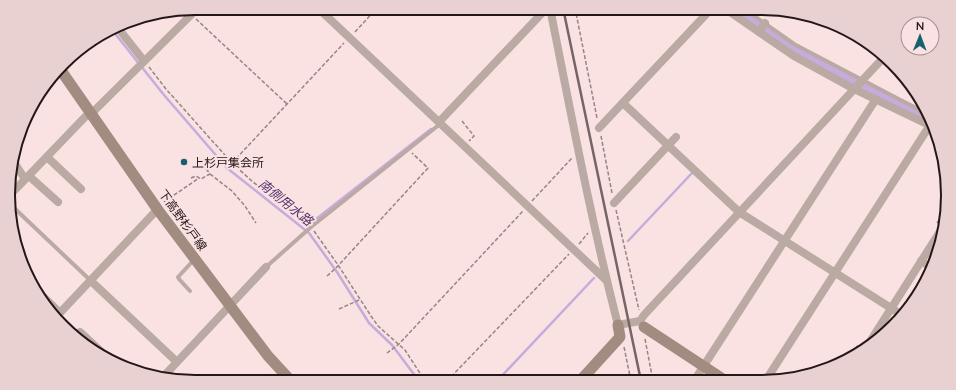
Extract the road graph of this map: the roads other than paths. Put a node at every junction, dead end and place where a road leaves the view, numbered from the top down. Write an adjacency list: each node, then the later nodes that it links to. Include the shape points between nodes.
1 (191, 15): 11 (street)
2 (325, 15): 20 (street)
3 (540, 15): 20 (street)
4 (551, 15): 43 (street)
5 (705, 15): 17 (street)
6 (734, 15): 10 (street)
7 (753, 15): 8 (lane)
8 (765, 23): 10 (street); 14 (lane, via 794,44)
9 (121, 31): 11 (street)
10 (758, 32): 15 (street, via 794,56)
11 (144, 61): 19 (street)
12 (881, 61): 14 (street)
13 (63, 73): 19 (main road, 下高野杉戸線)
14 (863, 79): 15 (street); 18 (lane)
15 (854, 89): 16 (street); 35 (street)
16 (876, 99): 21 (street); 37 (street)
17 (623, 103): 22 (street); 25 (street)
18 (918, 108)
19 (91, 113): 26 (street); 33 (main road, 下高野杉戸線)
20 (440, 123): 41 (lane); 43 (street)
21 (926, 123)
22 (599, 128)
23 (928, 130): 42 (street)
24 (676, 137): 25 (street)
25 (668, 146): 32 (street); 35 (street)
26 (47, 157): 28 (street); 29 (street)
27 (17, 166): 28 (street)
28 (27, 177): 30 (street); 31 (street)
29 (81, 189)
30 (15, 190)
31 (58, 202)
32 (614, 203)
33 (160, 207): 38 (main road, 下高野杉戸線); 44 (street)
34 (15, 209): 44 (lane)
35 (739, 212): 37 (street); 50 (street)
36 (936, 238): 39 (street)
37 (785, 240): 42 (street); 56 (street)
38 (195, 260): 45 (lane, via 178,277); 46 (main road, 下高野杉戸線)
39 (921, 261): 40 (street); 47 (street)
40 (927, 265)
41 (266, 267): 46 (street)
42 (835, 272): 47 (street); 62 (street)
43 (606, 280): 51 (street)
44 (91, 281): 49 (street); 55 (street)
45 (190, 291)
46 (230, 305): 55 (street); 58 (main road, 下高野杉戸線)
47 (892, 308): 48 (street); 52 (street)
48 (898, 312)
49 (60, 314)
50 (642, 322): 51 (street); 56 (main road)
51 (618, 325): 59 (main road, via 620,337)
52 (878, 331)
53 (79, 333): 54 (street)
54 (91, 342)
55 (177, 362): 57 (street)
56 (704, 366): 60 (street); 61 (main road)
57 (167, 373)
58 (286, 375)
59 (585, 375)
60 (698, 375)
61 (718, 375)
62 (769, 375)

